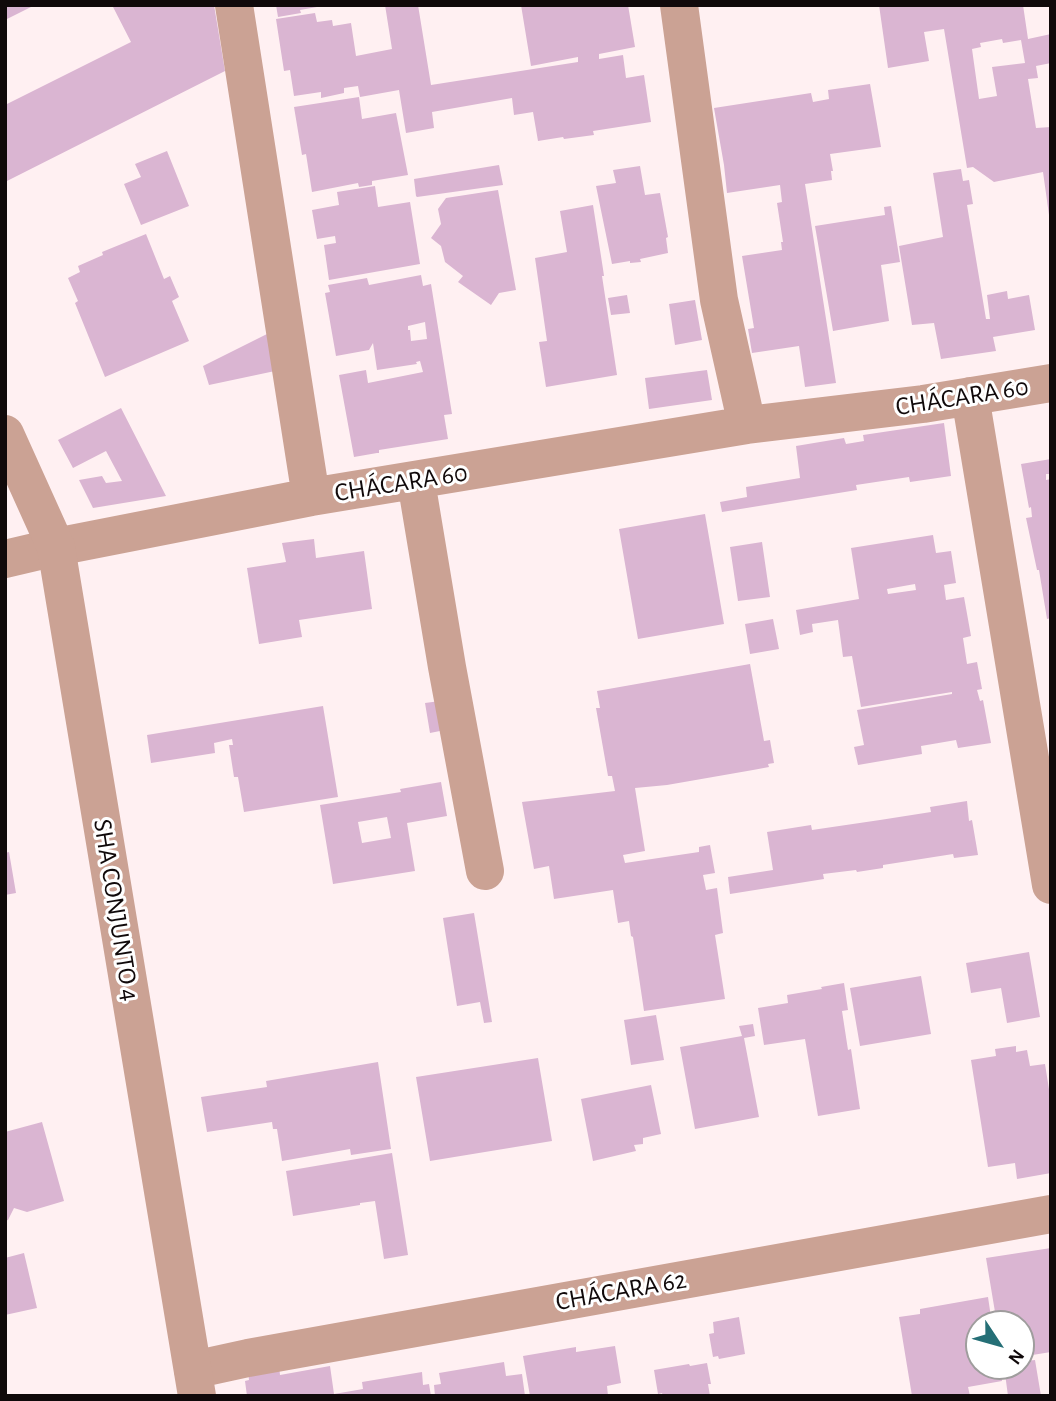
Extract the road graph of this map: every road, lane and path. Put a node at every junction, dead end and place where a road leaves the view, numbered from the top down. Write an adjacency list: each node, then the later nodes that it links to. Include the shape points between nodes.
1 (234, 5): 8 (street)
2 (679, 5): 5 (street, via 719,300)
3 (1051, 383): 4 (street, CHÁCARA 60)
4 (971, 396): 5 (street, CHÁCARA 60); 12 (street)
5 (747, 425): 7 (street, CHÁCARA 60)
6 (5, 434): 9 (street, SHA CONJUNTO 4)
7 (416, 481): 8 (street, CHÁCARA 60); 11 (street)
8 (311, 497): 9 (street, CHÁCARA 60)
9 (56, 547): 10 (street, CHÁCARA 60); 14 (street, SHA CONJUNTO 4)
10 (5, 559)
11 (485, 871)
12 (1051, 886)
13 (1051, 1214): 14 (street, CHÁCARA 62, via 248,1357)
14 (195, 1383)

